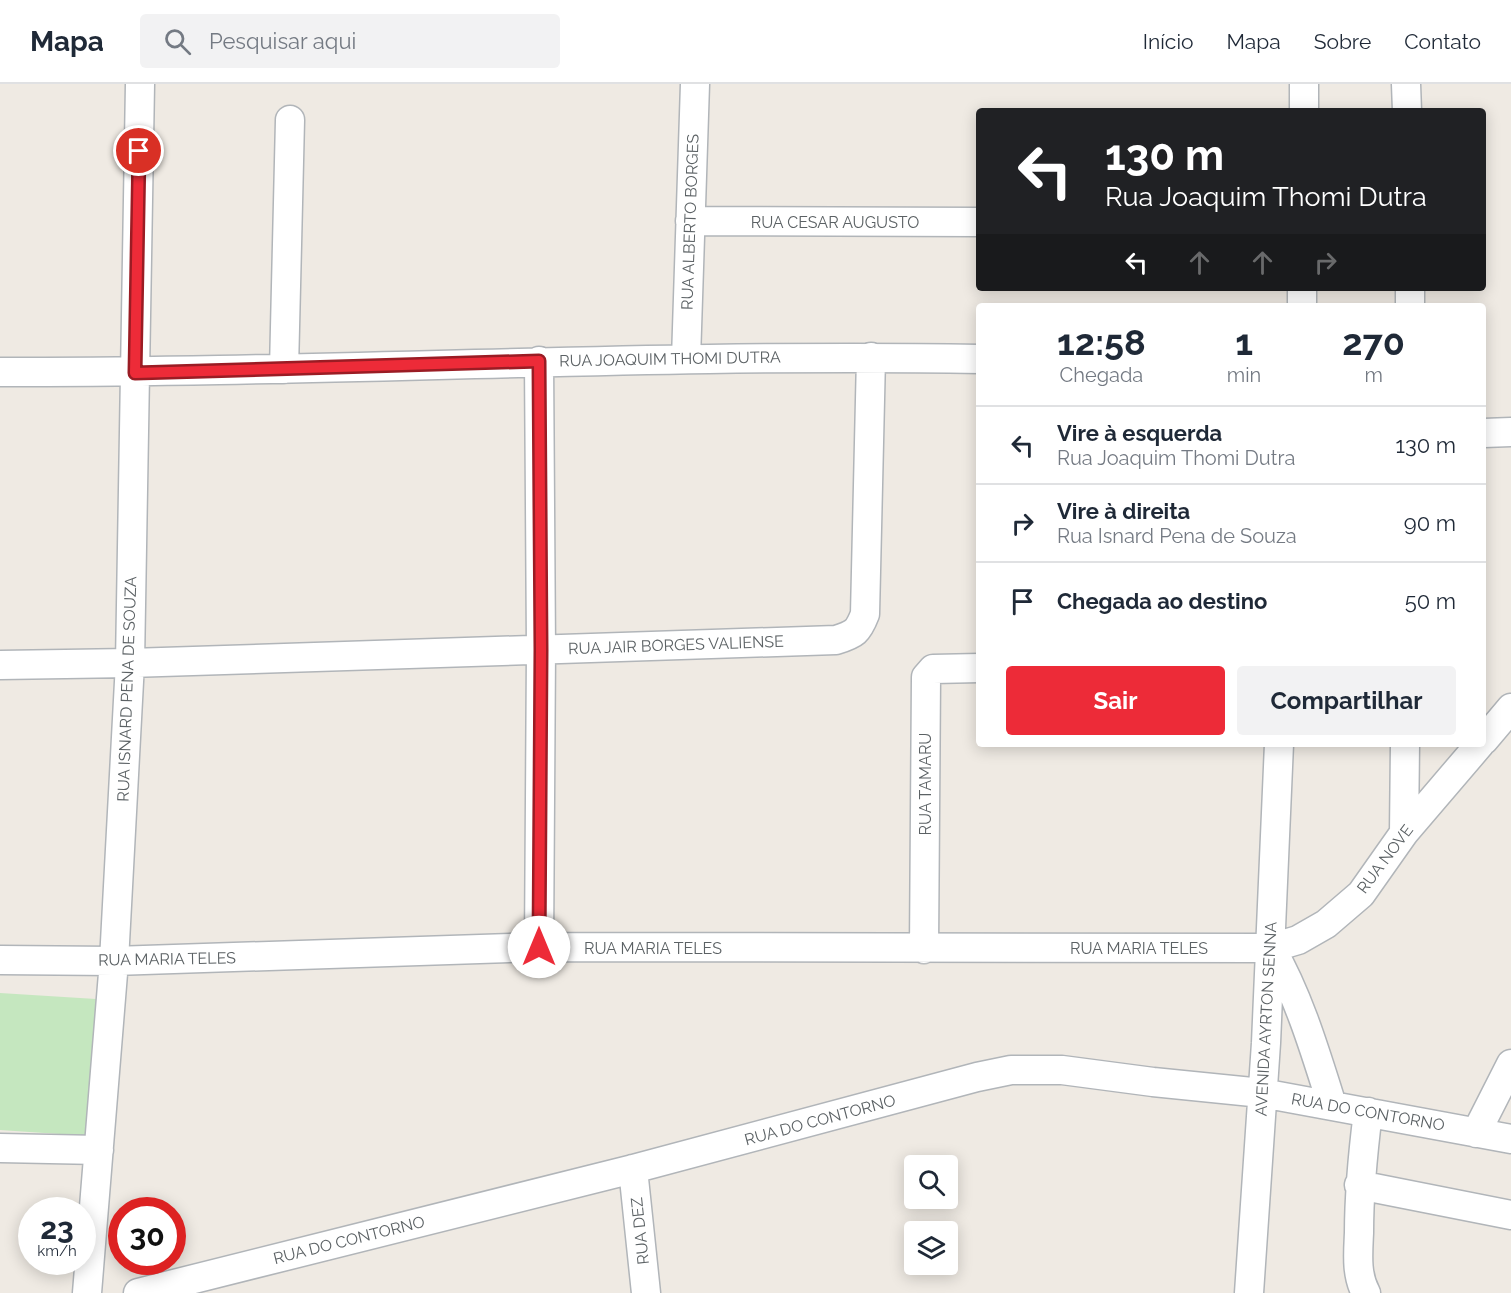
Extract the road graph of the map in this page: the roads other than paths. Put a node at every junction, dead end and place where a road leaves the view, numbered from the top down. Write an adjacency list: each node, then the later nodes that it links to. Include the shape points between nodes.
1 (140, 84): 16 (street, RUA ISNARD PENA DE SOUZA)
2 (695, 84): 8 (street, RUA ALBERTO BORGES)
3 (1304, 84): 5 (street)
4 (1406, 84): 6 (street)
5 (1304, 108)
6 (1407, 108)
7 (290, 120): 14 (street)
8 (690, 221): 9 (street, RUA CESAR AUGUSTO); 12 (street, RUA ALBERTO BORGES)
9 (976, 222)
10 (871, 357): 11 (street, RUA JOAQUIM THOMI DUTRA); 12 (street, RUA JOAQUIM THOMI DUTRA); 19 (street, RUA JAIR BORGES VALIENSE, via 865,614 854,634 836,640)
11 (976, 358)
12 (686, 359): 13 (street, RUA JOAQUIM THOMI DUTRA)
13 (539, 361): 14 (street, RUA JOAQUIM THOMI DUTRA); 19 (street)
14 (284, 369): 16 (street, RUA JOAQUIM THOMI DUTRA)
15 (0, 372): 16 (street, RUA JOAQUIM THOMI DUTRA)
16 (135, 373): 20 (street, RUA ISNARD PENA DE SOUZA)
17 (1511, 432): 18 (street)
18 (1486, 433)
19 (541, 650): 20 (street, RUA JAIR BORGES VALIENSE); 29 (street)
20 (130, 663): 21 (street, RUA JAIR BORGES VALIENSE); 33 (street, RUA ISNARD PENA DE SOUZA)
21 (0, 665)
22 (976, 668): 31 (street, RUA TAMARU, via 933,669 926,677)
23 (1511, 708): 24 (street)
24 (1486, 738)
25 (1279, 747): 30 (street, AVENIDA AYRTON SENNA)
26 (1405, 747): 28 (street)
27 (1477, 747): 28 (street, RUA NOVE)
28 (1404, 832): 30 (street, RUA NOVE, via 1361,894 1341,912 1298,940)
29 (539, 947): 31 (street, RUA MARIA TELES); 33 (street, RUA MARIA TELES)
30 (1270, 948): 31 (street, RUA MARIA TELES); 35 (street, AVENIDA AYRTON SENNA); 36 (street, via 1290,985)
31 (924, 949)
32 (0, 960): 33 (street, RUA MARIA TELES)
33 (114, 961): 41 (street, RUA ISNARD PENA DE SOUZA)
34 (1511, 1064): 38 (street)
35 (1262, 1093): 36 (street, RUA DO CONTORNO); 42 (street, RUA DO CONTORNO, via 1062,1070 1011,1070); 48 (street, AVENIDA AYRTON SENNA)
36 (1332, 1105): 37 (street, RUA DO CONTORNO)
37 (1368, 1112): 38 (street, RUA DO CONTORNO); 43 (street)
38 (1476, 1132): 39 (street, RUA DO CONTORNO)
39 (1511, 1139)
40 (0, 1148): 41 (street)
41 (99, 1150): 45 (street, RUA ISNARD PENA DE SOUZA)
42 (633, 1169): 46 (street, RUA DO CONTORNO); 47 (street, RUA DEZ)
43 (1359, 1185): 44 (street); 49 (street, via 1358,1269)
44 (1511, 1215)
45 (87, 1293)
46 (138, 1293)
47 (646, 1293)
48 (1249, 1293)
49 (1366, 1293)

